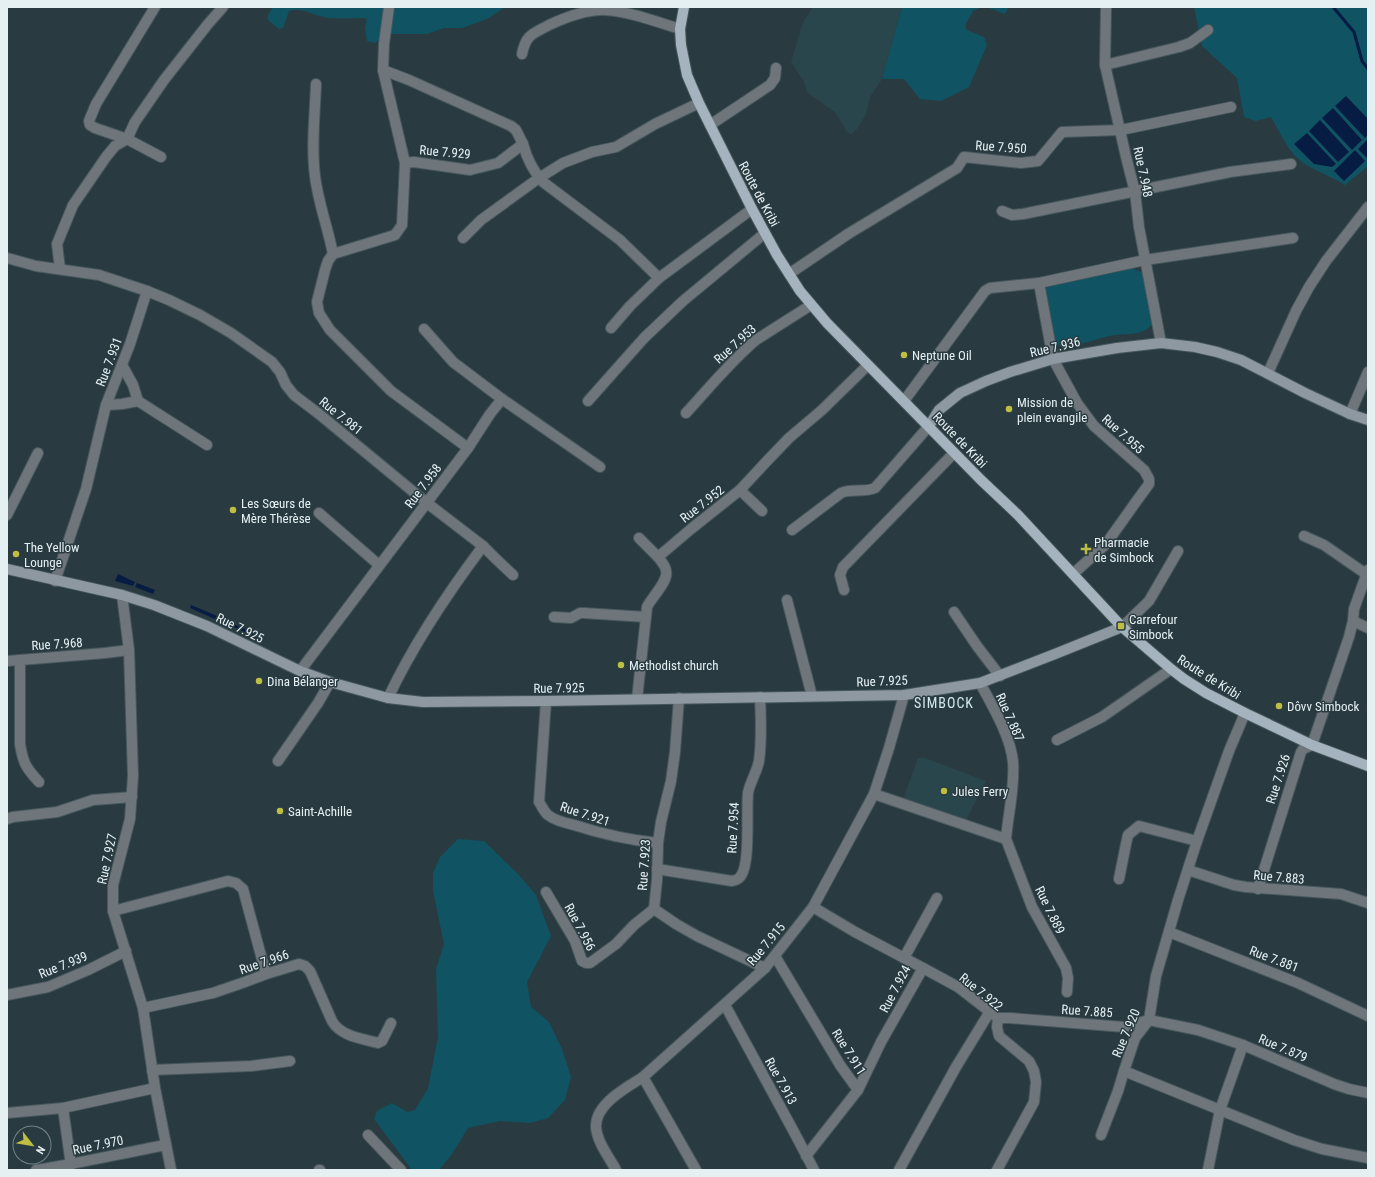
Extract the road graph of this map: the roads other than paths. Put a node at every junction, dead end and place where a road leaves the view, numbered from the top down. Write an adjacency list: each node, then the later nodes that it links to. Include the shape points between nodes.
1 (155, 7): 17 (street, via 96,104 89,121 95,128)
2 (223, 7): 17 (street, via 164,80 135,122)
3 (389, 7): 11 (street)
4 (684, 7): 6 (main road, Route de Kribi)
5 (1106, 7): 9 (street, Rue 7.948)
6 (680, 29): 8 (street, via 625,13 592,10 556,22 528,36); 13 (main road, Route de Kribi, via 687,75)
7 (1208, 30): 9 (street, via 1179,48)
8 (522, 54)
9 (1105, 65): 16 (street, Rue 7.948)
10 (776, 68): 15 (street, via 770,85)
11 (383, 70): 18 (street, via 511,126 516,130); 20 (street)
12 (316, 84): 30 (street, via 315,174)
13 (699, 103): 15 (main road, Route de Kribi); 22 (street, via 616,146 576,157)
14 (1232, 107): 16 (street, Rue 7.950)
15 (710, 125): 25 (main road, Route de Kribi)
16 (1121, 130): 23 (street, Rue 7.948); 34 (street, Rue 7.950, via 1062,132 1038,161 1021,163 964,157 958,168 848,234)
17 (127, 139): 19 (street); 33 (street, via 115,146 106,157 73,205 57,244)
18 (522, 144): 20 (street, Rue 7.929, via 498,163 470,170); 22 (street)
19 (161, 157)
20 (405, 163): 30 (street, Rue 7.929, via 400,230 395,235)
21 (1291, 164): 23 (street, via 1230,172)
22 (538, 178): 28 (street, via 481,220); 35 (street, via 620,240)
23 (1135, 192): 26 (street, via 1023,214 1012,215); 32 (street, Rue 7.948)
24 (1368, 206): 46 (street, via 1326,261 1310,287 1296,311)
25 (752, 209): 27 (main road, Route de Kribi); 35 (street)
26 (1002, 211)
27 (765, 233): 34 (main road, Route de Kribi); 50 (street, via 683,301 644,338)
28 (463, 238)
29 (1293, 238): 32 (street)
30 (333, 254): 57 (street, via 328,261 317,302 319,312 330,330 391,391)
31 (7, 258): 33 (street)
32 (1145, 260): 36 (street); 41 (street, Rue 7.948)
33 (60, 269): 37 (street, via 99,275)
34 (789, 274): 38 (main road, Route de Kribi)
35 (659, 278): 39 (street)
36 (1039, 283): 42 (street, Rue 7.955); 48 (street, via 990,288 985,291)
37 (147, 291): 43 (street, Rue 7.931); 62 (street, Rue 7.981, via 231,333 272,362 294,395)
38 (811, 305): 44 (main road, Route de Kribi); 52 (street, Rue 7.953, via 749,346)
39 (611, 328)
40 (424, 329): 47 (street, via 453,362)
41 (1160, 343): 42 (street, Rue 7.936); 46 (street, Rue 7.936, via 1217,352)
42 (1053, 359): 55 (street, Rue 7.936, via 986,381 960,393 939,410); 75 (street, Rue 7.955, via 1076,403 1087,418 1144,470 1149,480 1149,484 1106,544)
43 (122, 365): 49 (street); 51 (street, Rue 7.931)
44 (868, 365): 48 (main road, Route de Kribi); 61 (street, Rue 7.952, via 789,438)
45 (1368, 372): 53 (street)
46 (1268, 373): 53 (street, Rue 7.936)
47 (502, 399): 57 (street, Rue 7.958); 60 (street)
48 (904, 400): 55 (main road, Route de Kribi)
49 (138, 401): 51 (street); 56 (street)
50 (588, 401)
51 (106, 405): 77 (street, Rue 7.931, via 86,489)
52 (686, 413)
53 (1350, 414): 54 (street, Rue 7.936)
54 (1368, 420)
55 (929, 426): 59 (main road, Route de Kribi); 66 (street, Rue 7.936, via 875,488 840,493)
56 (207, 445)
57 (468, 448): 62 (street, Rue 7.958)
58 (38, 453): 65 (street)
59 (954, 453): 75 (main road, Route de Kribi); 78 (street, via 843,566 840,575)
60 (600, 468)
61 (740, 490): 63 (street); 71 (street, Rue 7.952)
62 (427, 503): 69 (street, Rue 7.981); 72 (street, Rue 7.958)
63 (762, 511)
64 (319, 513): 72 (street)
65 (7, 515)
66 (792, 530)
67 (1304, 536): 74 (street, via 1324,545)
68 (639, 538): 71 (street)
69 (483, 546): 76 (street, Rue 7.981); 98 (street, via 444,599 417,642)
70 (1178, 551): 85 (street, via 1149,601)
71 (658, 557): 83 (street, via 666,570 666,575 650,601)
72 (379, 565): 91 (street, Rue 7.958)
73 (7, 569): 77 (street, Rue 7.925)
74 (1367, 572): 84 (street, Rue 7.926, via 1354,609)
75 (1073, 574): 85 (main road, Route de Kribi)
76 (513, 575)
77 (55, 581): 79 (street, Rue 7.925)
78 (844, 590)
79 (122, 595): 87 (street, Rue 7.927); 91 (street, Rue 7.925, via 206,626)
80 (787, 600): 96 (street)
81 (954, 612): 92 (street)
82 (554, 617): 83 (street, via 571,618 584,613)
83 (646, 617): 100 (street)
84 (1353, 621): 86 (street); 104 (street, Rue 7.926)
85 (1122, 627): 90 (main road, Route de Kribi); 92 (street, Rue 7.925)
86 (1368, 628)
87 (129, 650): 88 (street, Rue 7.968); 109 (street, Rue 7.927)
88 (20, 660): 89 (street); 107 (street, Rue 7.968, via 20,744 28,770)
89 (7, 661)
90 (1171, 668): 102 (main road, Route de Kribi, via 1206,693); 103 (street, via 1102,717)
91 (300, 671): 93 (street, Rue 7.925)
92 (1000, 676): 94 (street, Rue 7.925)
93 (330, 682): 98 (street, Rue 7.925); 105 (street)
94 (980, 683): 95 (street, Rue 7.925); 111 (street, Rue 7.887, via 1005,730 1013,761)
95 (904, 695): 96 (street, Rue 7.925); 108 (street, Rue 7.915)
96 (812, 696): 97 (street, Rue 7.925)
97 (760, 697): 99 (street, Rue 7.925); 114 (street, Rue 7.954, via 761,743 748,793 748,834 741,877 732,881)
98 (388, 698): 101 (street, Rue 7.925, via 423,702)
99 (679, 698): 100 (street, Rue 7.925); 113 (street, Rue 7.923, via 671,782)
100 (637, 699): 101 (street, Rue 7.925)
101 (546, 701): 113 (street, Rue 7.921, via 539,802 548,816 608,835)
102 (1245, 713): 104 (main road, Route de Kribi); 112 (street, Rue 7.920)
103 (1057, 740)
104 (1312, 745): 106 (main road, Route de Kribi); 117 (street, Rue 7.926, via 1301,752)
105 (278, 761)
106 (1368, 766)
107 (39, 782)
108 (874, 794): 111 (street); 121 (street, Rue 7.915)
109 (132, 797): 110 (street, via 93,800 57,812 13,817); 123 (street, Rue 7.927, via 130,819 113,885)
110 (7, 820)
111 (1006, 839): 131 (street, Rue 7.889, via 1032,907 1066,968)
112 (1197, 841): 115 (street, Rue 7.920); 116 (street, via 1139,826 1128,835)
113 (658, 842): 114 (street, Rue 7.923)
114 (657, 869): 122 (street, Rue 7.923)
115 (1188, 870): 117 (street, Rue 7.883, via 1234,885); 124 (street, Rue 7.920)
116 (1120, 879)
117 (1258, 889): 120 (street, Rue 7.883, via 1341,894)
118 (546, 892): 122 (street, Rue 7.956, via 575,941 582,961 590,963 616,944)
119 (937, 898): 127 (street)
120 (1368, 903)
121 (813, 907): 126 (street, Rue 7.915); 127 (street, Rue 7.924)
122 (654, 908): 128 (street, Rue 7.923, via 697,936)
123 (112, 911): 125 (street, Rue 7.927); 130 (street, via 228,881 236,883 243,889)
124 (1169, 932): 136 (street, Rue 7.881, via 1305,986); 138 (street, Rue 7.920, via 1156,976)
125 (126, 951): 132 (street, Rue 7.939, via 48,987); 134 (street, Rue 7.927)
126 (776, 956): 128 (street, Rue 7.915); 146 (street, Rue 7.911, via 840,1065)
127 (904, 958): 129 (street, Rue 7.924)
128 (765, 968): 133 (street, Rue 7.915)
129 (923, 968): 135 (street, Rue 7.922, via 958,987); 146 (street, Rue 7.924, via 881,1042)
130 (266, 974): 134 (street, Rue 7.966, via 213,993); 139 (street, Rue 7.966, via 299,964 305,966 310,971 335,1026 351,1035 378,1043 382,1041)
131 (1067, 992)
132 (7, 995)
133 (724, 1005): 144 (street, Rue 7.915); 154 (street, Rue 7.913)
134 (143, 1008): 142 (street, Rue 7.927)
135 (989, 1013): 137 (street, Rue 7.922); 163 (street)
136 (1368, 1016)
137 (998, 1018): 138 (street, Rue 7.885, via 1124,1027); 164 (street, Rue 7.922, via 996,1027 999,1036 1029,1062 1034,1071 1036,1087 1034,1102)
138 (1149, 1020): 140 (street, Rue 7.885, via 1198,1030); 143 (street, Rue 7.920, via 1136,1038)
139 (391, 1022)
140 (1243, 1045): 147 (street, Rue 7.879, via 1334,1084); 149 (street, Rue 7.879)
141 (290, 1061): 142 (street, via 251,1066)
142 (152, 1070): 145 (street, Rue 7.927)
143 (1124, 1071): 149 (street, Rue 7.920); 152 (street)
144 (643, 1077): 160 (street, Rue 7.915, via 614,1096 597,1117 596,1128 601,1143); 161 (street)
145 (155, 1088): 148 (street); 153 (street, Rue 7.927)
146 (858, 1090): 154 (street, Rue 7.911)
147 (1368, 1093)
148 (63, 1108): 150 (street); 156 (street)
149 (1220, 1110): 155 (street, Rue 7.920, via 1322,1149); 165 (street, Rue 7.879)
150 (7, 1113)
151 (368, 1135): 159 (street)
152 (1101, 1135)
153 (166, 1146): 156 (street, Rue 7.970); 158 (street, Rue 7.927)
154 (806, 1156): 162 (street, Rue 7.913)
155 (1368, 1158)
156 (72, 1165): 157 (street, Rue 7.970)
157 (36, 1170)
158 (171, 1170)
159 (401, 1170)
160 (616, 1170)
161 (696, 1170)
162 (814, 1170)
163 (899, 1170)
164 (997, 1170)
165 (1208, 1170)

